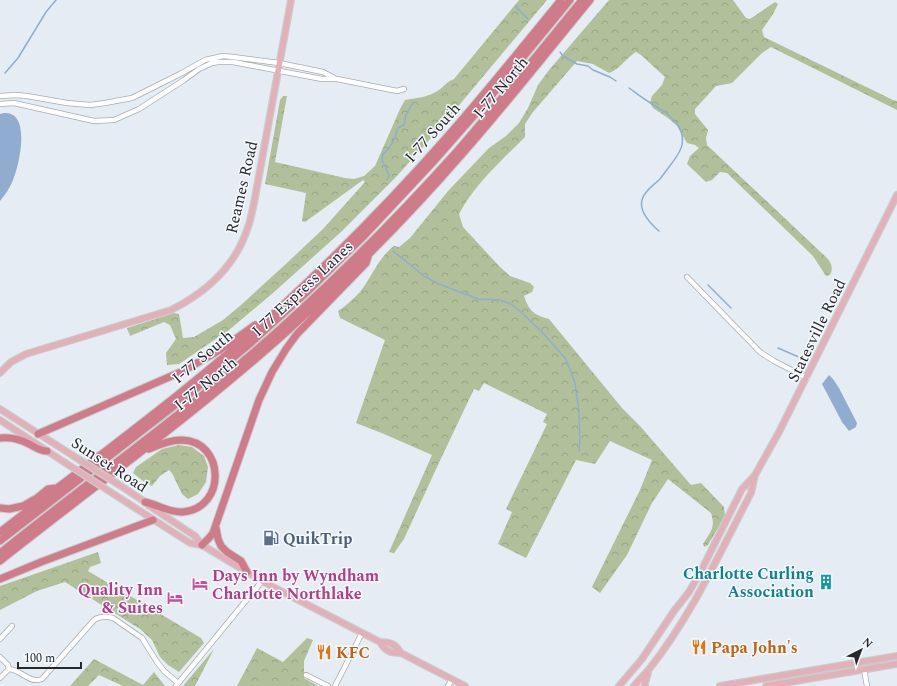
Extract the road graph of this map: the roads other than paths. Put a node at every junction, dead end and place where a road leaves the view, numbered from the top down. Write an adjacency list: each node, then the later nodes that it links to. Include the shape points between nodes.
1 (291, 0): 6 (main road, Reames Road)
2 (561, 0): 15 (highway, I-77 South, via 430,156 357,233)
3 (570, 0): 31 (highway, I 77 Express Lanes, via 435,160 376,224 306,293 182,400)
4 (582, 0): 33 (highway, I 77 Express Lanes, via 442,167 312,300 197,399)
5 (590, 0): 13 (highway, I-77 North, via 481,133)
6 (279, 63): 7 (main road, Reames Road); 8 (street, via 323,72); 10 (street, via 233,56 212,58 132,98 90,105 27,96)
7 (279, 70): 8 (street, via 322,79); 11 (street, via 233,62 212,63 139,109 114,120 94,121 14,103); 16 (main road, Reames Road, via 250,220 243,240 221,274 196,296 171,310 26,354 11,362)
8 (337, 79): 9 (street, via 397,91)
9 (404, 89)
10 (0, 96)
11 (0, 104)
12 (897, 195): 17 (main road, Statesville Road)
13 (369, 253): 23 (highway, I-77 North, via 262,354); 29 (highway, via 366,263 297,334 272,372 259,400)
14 (687, 277): 17 (street, via 760,352)
15 (282, 306): 20 (highway, via 196,364); 25 (highway, I-77 South, via 188,387)
16 (0, 373)
17 (807, 378): 24 (main road, Statesville Road)
18 (0, 410): 20 (main road, Sunset Road)
19 (0, 420): 22 (main road, Sunset Road)
20 (38, 434): 26 (main road, Sunset Road, bridge)
21 (0, 438): 22 (highway, via 17,439)
22 (47, 451): 28 (main road, Sunset Road, bridge)
23 (140, 452): 26 (highway, via 173,441 192,442 209,456 215,474 209,496 192,510 175,512); 34 (highway, I-77 North)
24 (755, 475): 36 (main road, Statesville Road, via 742,489); 37 (main road, Statesville Road, via 751,493)
25 (59, 487): 27 (highway, via 48,489 23,506); 30 (highway, I-77 South)
26 (145, 502): 32 (main road, Sunset Road, via 195,536)
27 (0, 508)
28 (153, 520): 32 (main road, Sunset Road, via 190,543); 38 (highway)
29 (216, 525): 32 (highway, via 212,535); 35 (highway, via 219,542 227,552 241,561)
30 (0, 532)
31 (0, 541)
32 (202, 545): 35 (main road, Sunset Road)
33 (0, 553)
34 (0, 561)
35 (247, 572): 39 (main road, Sunset Road)
36 (700, 573): 37 (main road); 59 (main road, Statesville Road, via 642,659)
37 (707, 578): 47 (main road, Statesville Road)
38 (0, 579)
39 (262, 581): 41 (main road, Sunset Road); 53 (street)
40 (12, 626): 42 (street)
41 (362, 633): 52 (main road, Sunset Road, via 380,642 384,649 392,653 401,653); 56 (street)
42 (0, 639)
43 (897, 656): 50 (main road)
44 (0, 657): 46 (street)
45 (897, 664): 48 (main road)
46 (9, 669): 51 (street); 53 (street, via 33,680 42,679 94,620 108,617 142,638 157,662)
47 (649, 669): 60 (main road, Statesville Road); 61 (main road)
48 (864, 669): 54 (main road); 64 (street)
49 (306, 675): 55 (street)
50 (773, 677): 54 (street); 62 (main road)
51 (0, 678)
52 (452, 679): 57 (street); 58 (main road, Sunset Road)
53 (177, 685)
54 (774, 685): 63 (main road)
55 (328, 686)
56 (335, 686)
57 (448, 686)
58 (465, 686)
59 (620, 686)
60 (634, 686)
61 (646, 686)
62 (720, 686)
63 (766, 686)
64 (867, 686)

